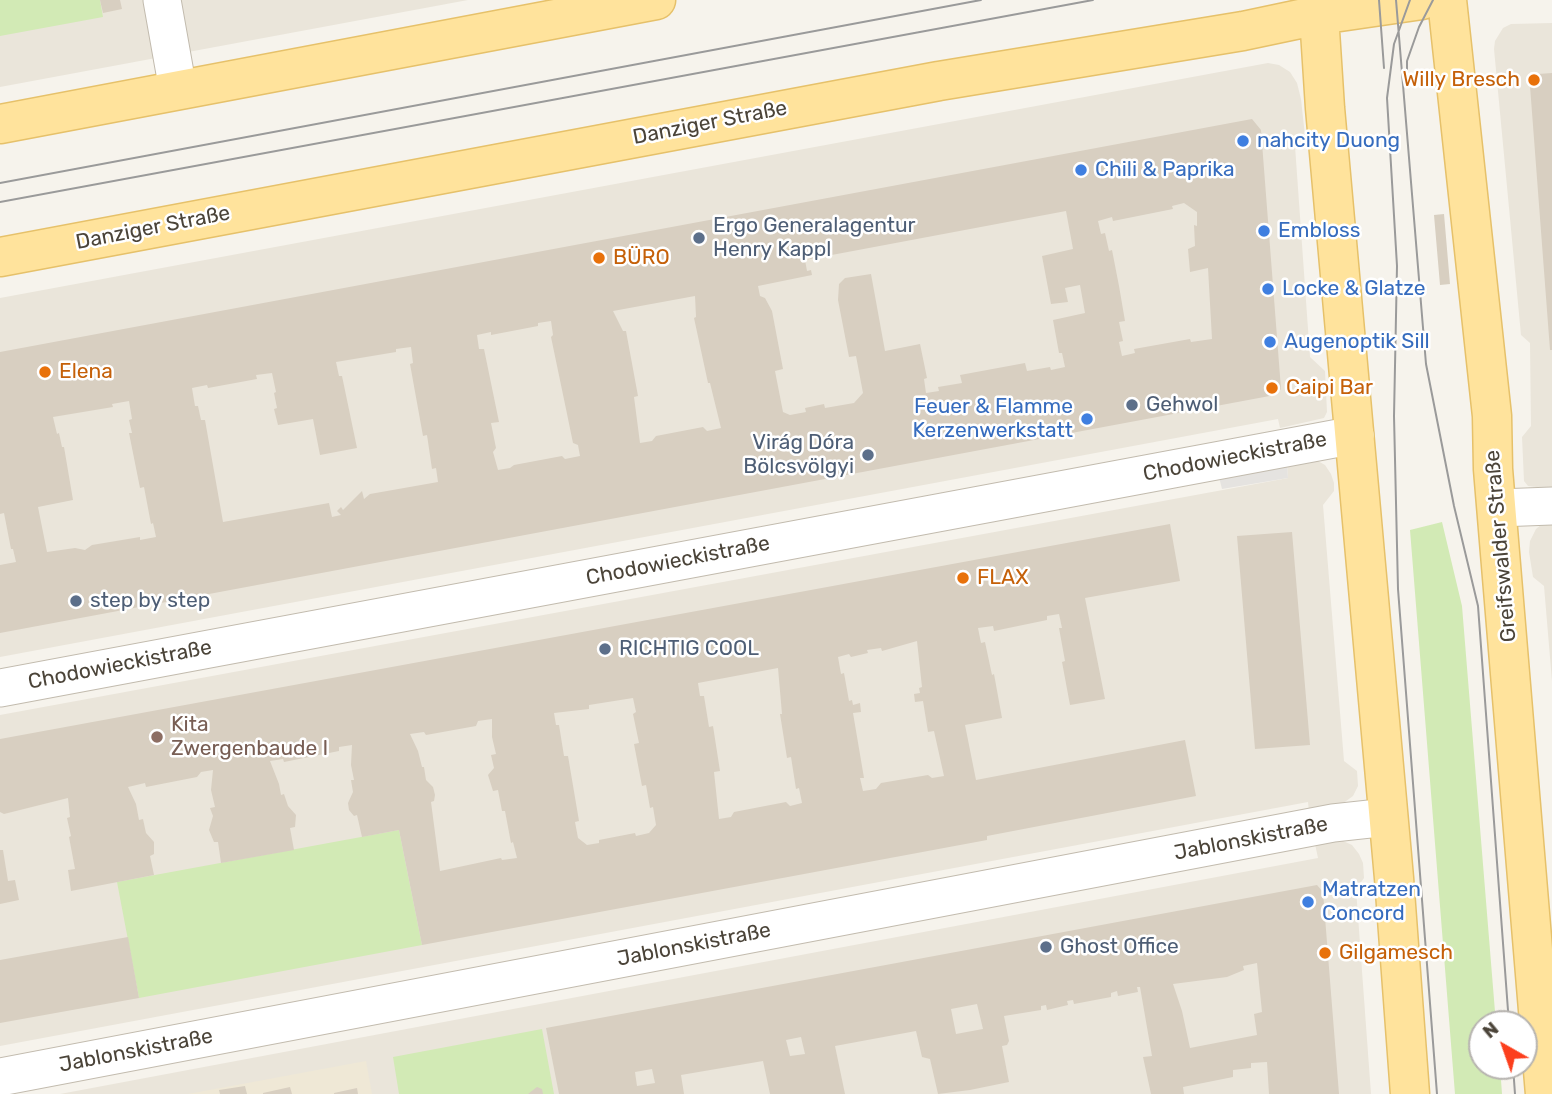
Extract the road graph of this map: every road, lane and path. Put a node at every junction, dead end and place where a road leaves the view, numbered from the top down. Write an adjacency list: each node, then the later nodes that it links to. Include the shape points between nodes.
1 (162, 0): 6 (street)
2 (656, 0): 6 (main road)
3 (1422, 0): 5 (main road, Danziger Straße)
4 (1447, 0): 11 (main road, Greifswalder Straße)
5 (1319, 7): 8 (main road, Danziger Straße, via 1243,31 939,81); 9 (main road)
6 (178, 90): 7 (main road)
7 (0, 124)
8 (0, 257)
9 (1355, 435): 12 (street, Chodowieckistraße); 13 (main road)
10 (1552, 506): 11 (street)
11 (1498, 508): 16 (main road, Greifswalder Straße)
12 (0, 688)
13 (1388, 817): 14 (street, Jablonskistraße, via 1326,825); 15 (main road)
14 (0, 1077)
15 (1410, 1094)
16 (1545, 1094)

